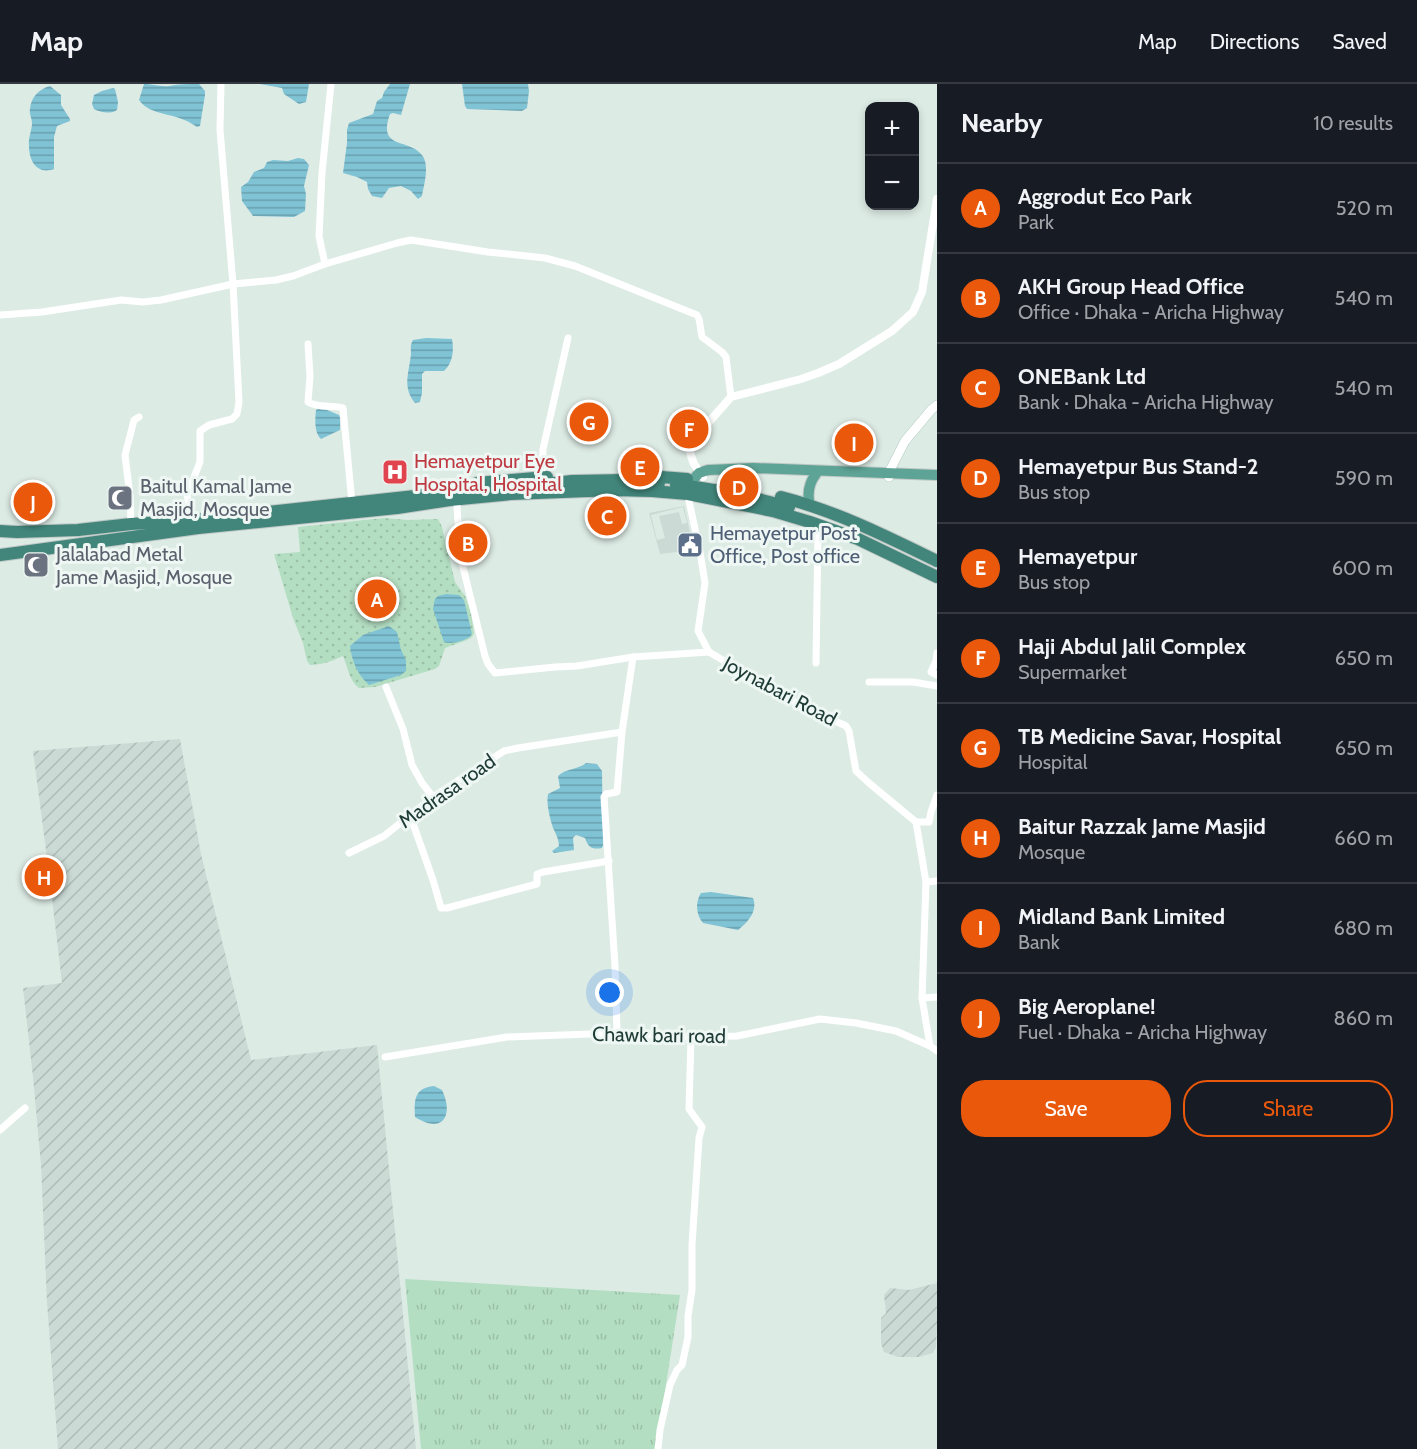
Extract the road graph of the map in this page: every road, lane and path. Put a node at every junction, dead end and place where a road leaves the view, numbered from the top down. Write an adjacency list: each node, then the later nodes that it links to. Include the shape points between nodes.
1 (221, 84): 5 (street, via 220,130)
2 (331, 84): 4 (street, via 322,173 320,236)
3 (937, 199): 9 (street, via 922,292 912,312 892,331 829,368)
4 (325, 264): 5 (street, via 276,280); 9 (street, via 411,240 545,258 575,266 697,315 702,337 726,357)
5 (233, 284): 6 (street, via 161,300 122,300); 23 (street, via 237,414 200,431 201,462 187,495)
6 (0, 315)
7 (568, 338): 15 (street, via 543,449)
8 (308, 344): 19 (street, via 308,402 343,408)
9 (731, 397): 16 (street, via 693,439 691,456)
10 (937, 405): 13 (main road, via 905,441)
11 (139, 417): 24 (street, via 134,420 125,455)
12 (816, 474): 13 (main road); 16 (main road, via 753,472); 22 (main road, via 810,480)
13 (889, 475): 14 (main road); 16 (main road, via 753,468 708,470); 17 (main road)
14 (937, 475)
15 (542, 478): 16 (highway, via 597,474); 20 (highway, via 412,490)
16 (699, 478): 22 (highway)
17 (937, 481)
18 (689, 501): 21 (highway, via 608,496); 26 (highway, via 762,514); 32 (street, Joynabari Road, via 705,583 698,631)
19 (352, 503): 20 (highway); 23 (highway)
20 (395, 503): 21 (highway, via 425,509); 27 (highway); 29 (highway, via 467,490 572,481 625,480 694,487 750,496 807,512 866,534); 30 (highway, via 571,491 688,494 810,522 858,539)
21 (457, 506): 34 (street, via 460,555 485,656 494,671 577,666)
22 (810, 506): 28 (highway, via 856,522)
23 (192, 520): 24 (highway)
24 (131, 524): 25 (highway, via 78,530)
25 (0, 531)
26 (818, 531): 31 (highway); 35 (street)
27 (0, 555)
28 (937, 561)
29 (937, 569)
30 (937, 577)
31 (937, 584)
32 (709, 652): 34 (street); 44 (street, Joynabari Road, via 789,699 846,726 856,771)
33 (937, 653): 36 (street, via 931,672)
34 (633, 657): 40 (street)
35 (816, 663)
36 (937, 675)
37 (869, 682): 38 (street)
38 (937, 686)
39 (386, 687): 42 (street, via 412,765)
40 (622, 732): 42 (street, Madrasa road, via 504,751); 46 (street, via 617,792 604,797)
41 (937, 795): 44 (street, via 929,822)
42 (433, 797): 43 (street, Madrasa road)
43 (410, 815): 45 (street, Madrasa road, via 384,836); 46 (street, via 441,908 537,884 537,874 543,872)
44 (916, 822): 48 (street)
45 (349, 853)
46 (609, 861): 51 (street)
47 (937, 881): 48 (street)
48 (926, 882): 50 (street)
49 (937, 997): 50 (street)
50 (922, 998): 53 (street)
51 (617, 1033): 52 (street, Chawk bari road); 55 (street, Chawk bari road, via 507,1036)
52 (691, 1037): 53 (street, Chawk bari road, via 737,1036 820,1019 896,1031); 58 (street, via 689,1109 702,1127 692,1290 688,1337 682,1365 670,1385)
53 (930, 1046): 54 (street, Chawk bari road)
54 (937, 1051)
55 (385, 1057)
56 (25, 1108): 57 (street)
57 (0, 1130)
58 (658, 1449)

